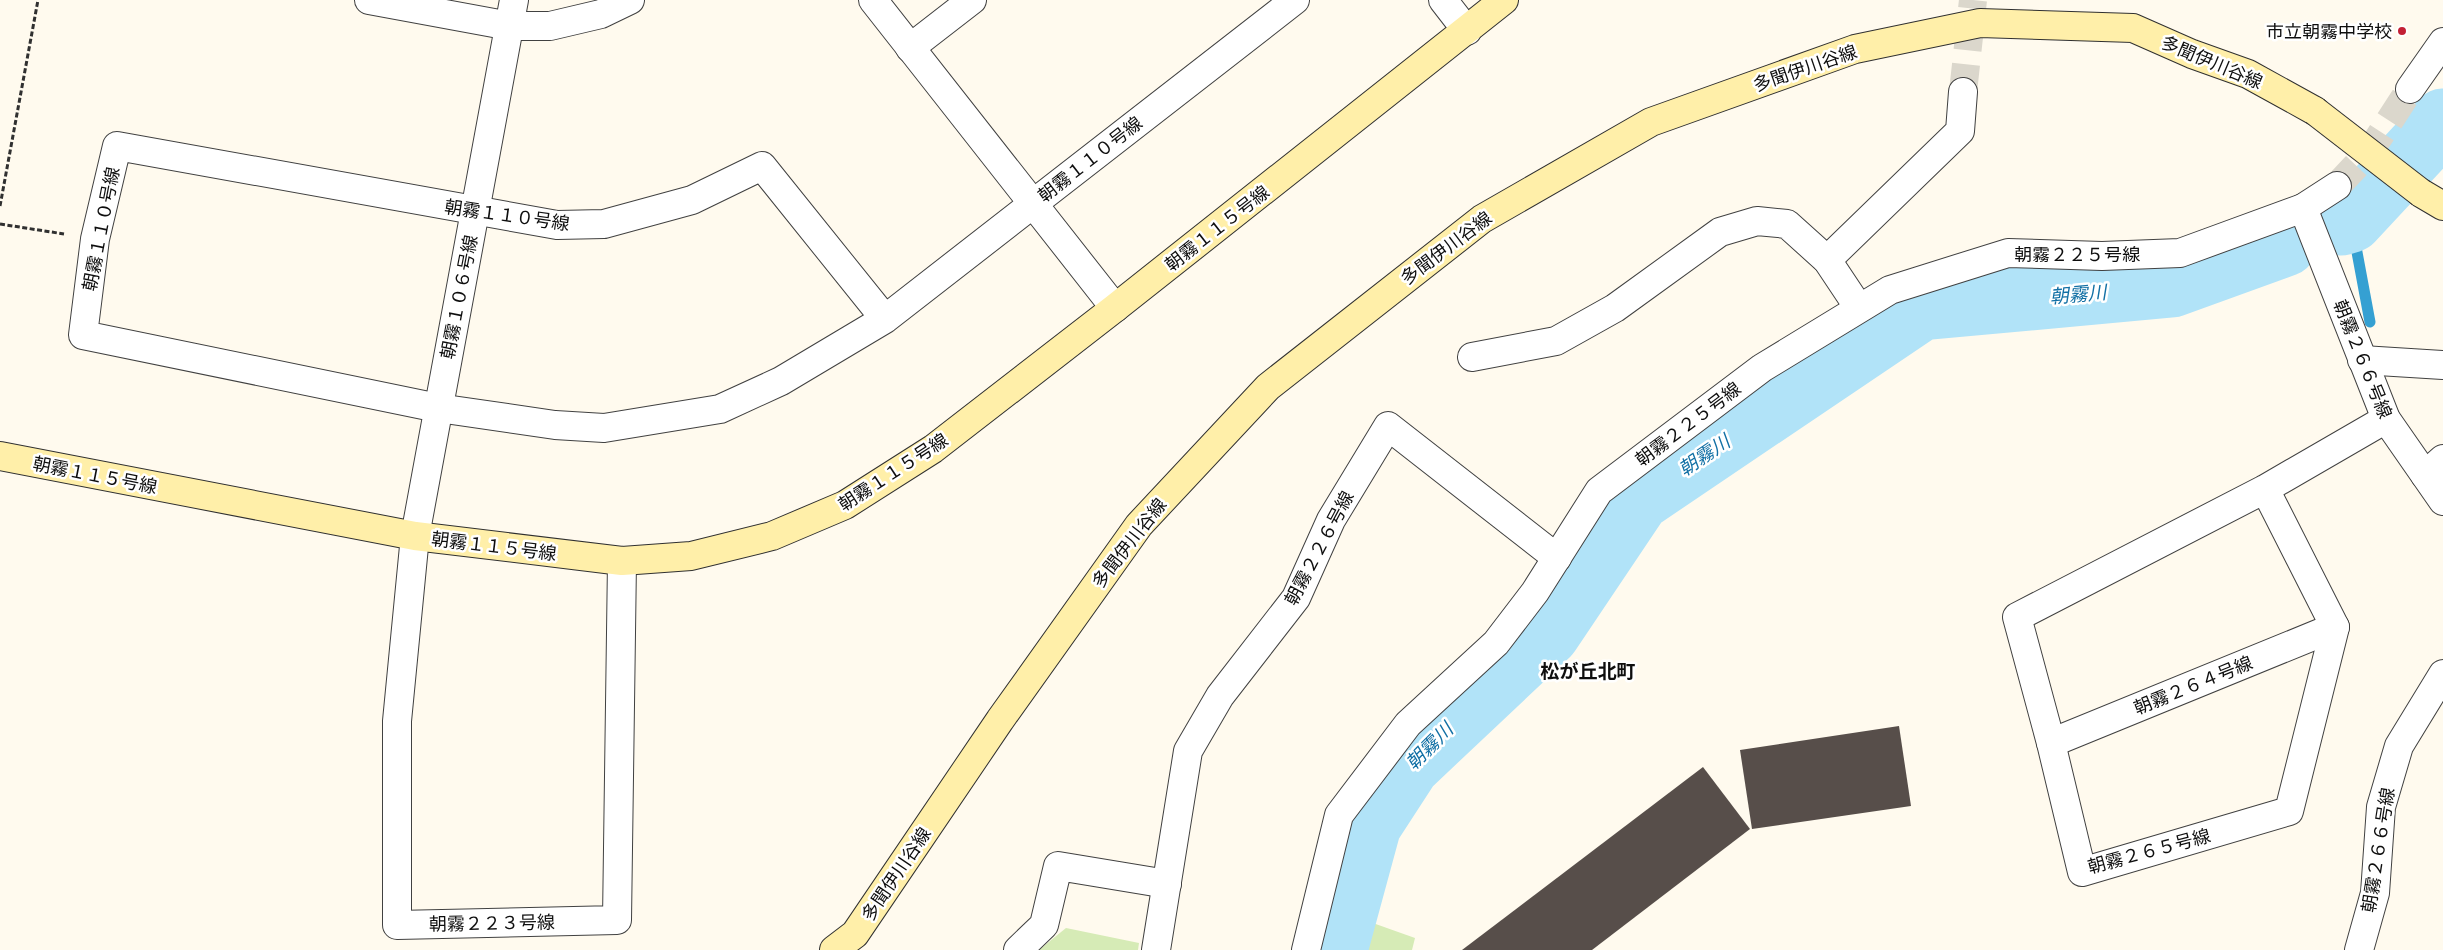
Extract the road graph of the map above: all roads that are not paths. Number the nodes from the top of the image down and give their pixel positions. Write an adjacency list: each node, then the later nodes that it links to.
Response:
1 (369, 0): 8 (street)
2 (630, 0): 8 (street)
3 (873, 0): 11 (street)
4 (972, 0): 11 (street)
5 (1295, 0): 16 (street, 朝霧１１０号線)
6 (1443, 0): 9 (street)
7 (1504, 0): 9 (street, 朝霧１１５号線)
8 (512, 13): 18 (street, 朝霧１０６号線)
9 (1467, 31): 20 (street, 朝霧１１５号線)
10 (2443, 42): 12 (street)
11 (910, 48): 16 (street)
12 (2410, 89)
13 (1963, 92): 19 (street)
14 (2337, 186): 17 (street, 朝霧２２５号線)
15 (2432, 199): 39 (street, 多聞伊川谷線, bridge)
16 (1032, 203): 20 (street); 22 (street, 朝霧１１０号線)
17 (2303, 208): 21 (street, 朝霧２２５号線); 24 (street, 朝霧２６６号線)
18 (475, 212): 22 (street, 朝霧１１０号線); 26 (street, 朝霧１０６号線); 26 (street, 朝霧１１０号線)
19 (1827, 260): 21 (street); 23 (street)
20 (1115, 308): 34 (street, 朝霧１１５号線)
21 (1859, 308): 33 (street, 朝霧２２５号線)
22 (885, 319): 26 (street, 朝霧１１０号線)
23 (1472, 357)
24 (2362, 360): 25 (street); 27 (street, 朝霧２６６号線)
25 (2443, 365)
26 (438, 408): 32 (street, 朝霧１０６号線)
27 (2386, 418): 29 (street, 朝霧２６６号線); 30 (street, 朝霧２６５号線)
28 (0, 456): 32 (street, 朝霧１１５号線)
29 (2434, 467): 31 (street, 朝霧２６６号線)
30 (2265, 489): 35 (street); 37 (street, 朝霧２６５号線)
31 (2443, 501)
32 (415, 536): 34 (street, 朝霧１１５号線); 34 (street, 朝霧２２３号線)
33 (1557, 558): 38 (street, 朝霧２２６号線); 42 (street, 朝霧２２５号線)
34 (622, 561)
35 (2335, 627): 37 (street, 朝霧２６４号線); 37 (street, 朝霧２６５号線)
36 (2443, 674): 43 (street, 朝霧２６６号線)
37 (2051, 743)
38 (1167, 884): 40 (street); 41 (street, 朝霧２２６号線)
39 (834, 950)
40 (1018, 950)
41 (1156, 950)
42 (1306, 950)
43 (2359, 950)

